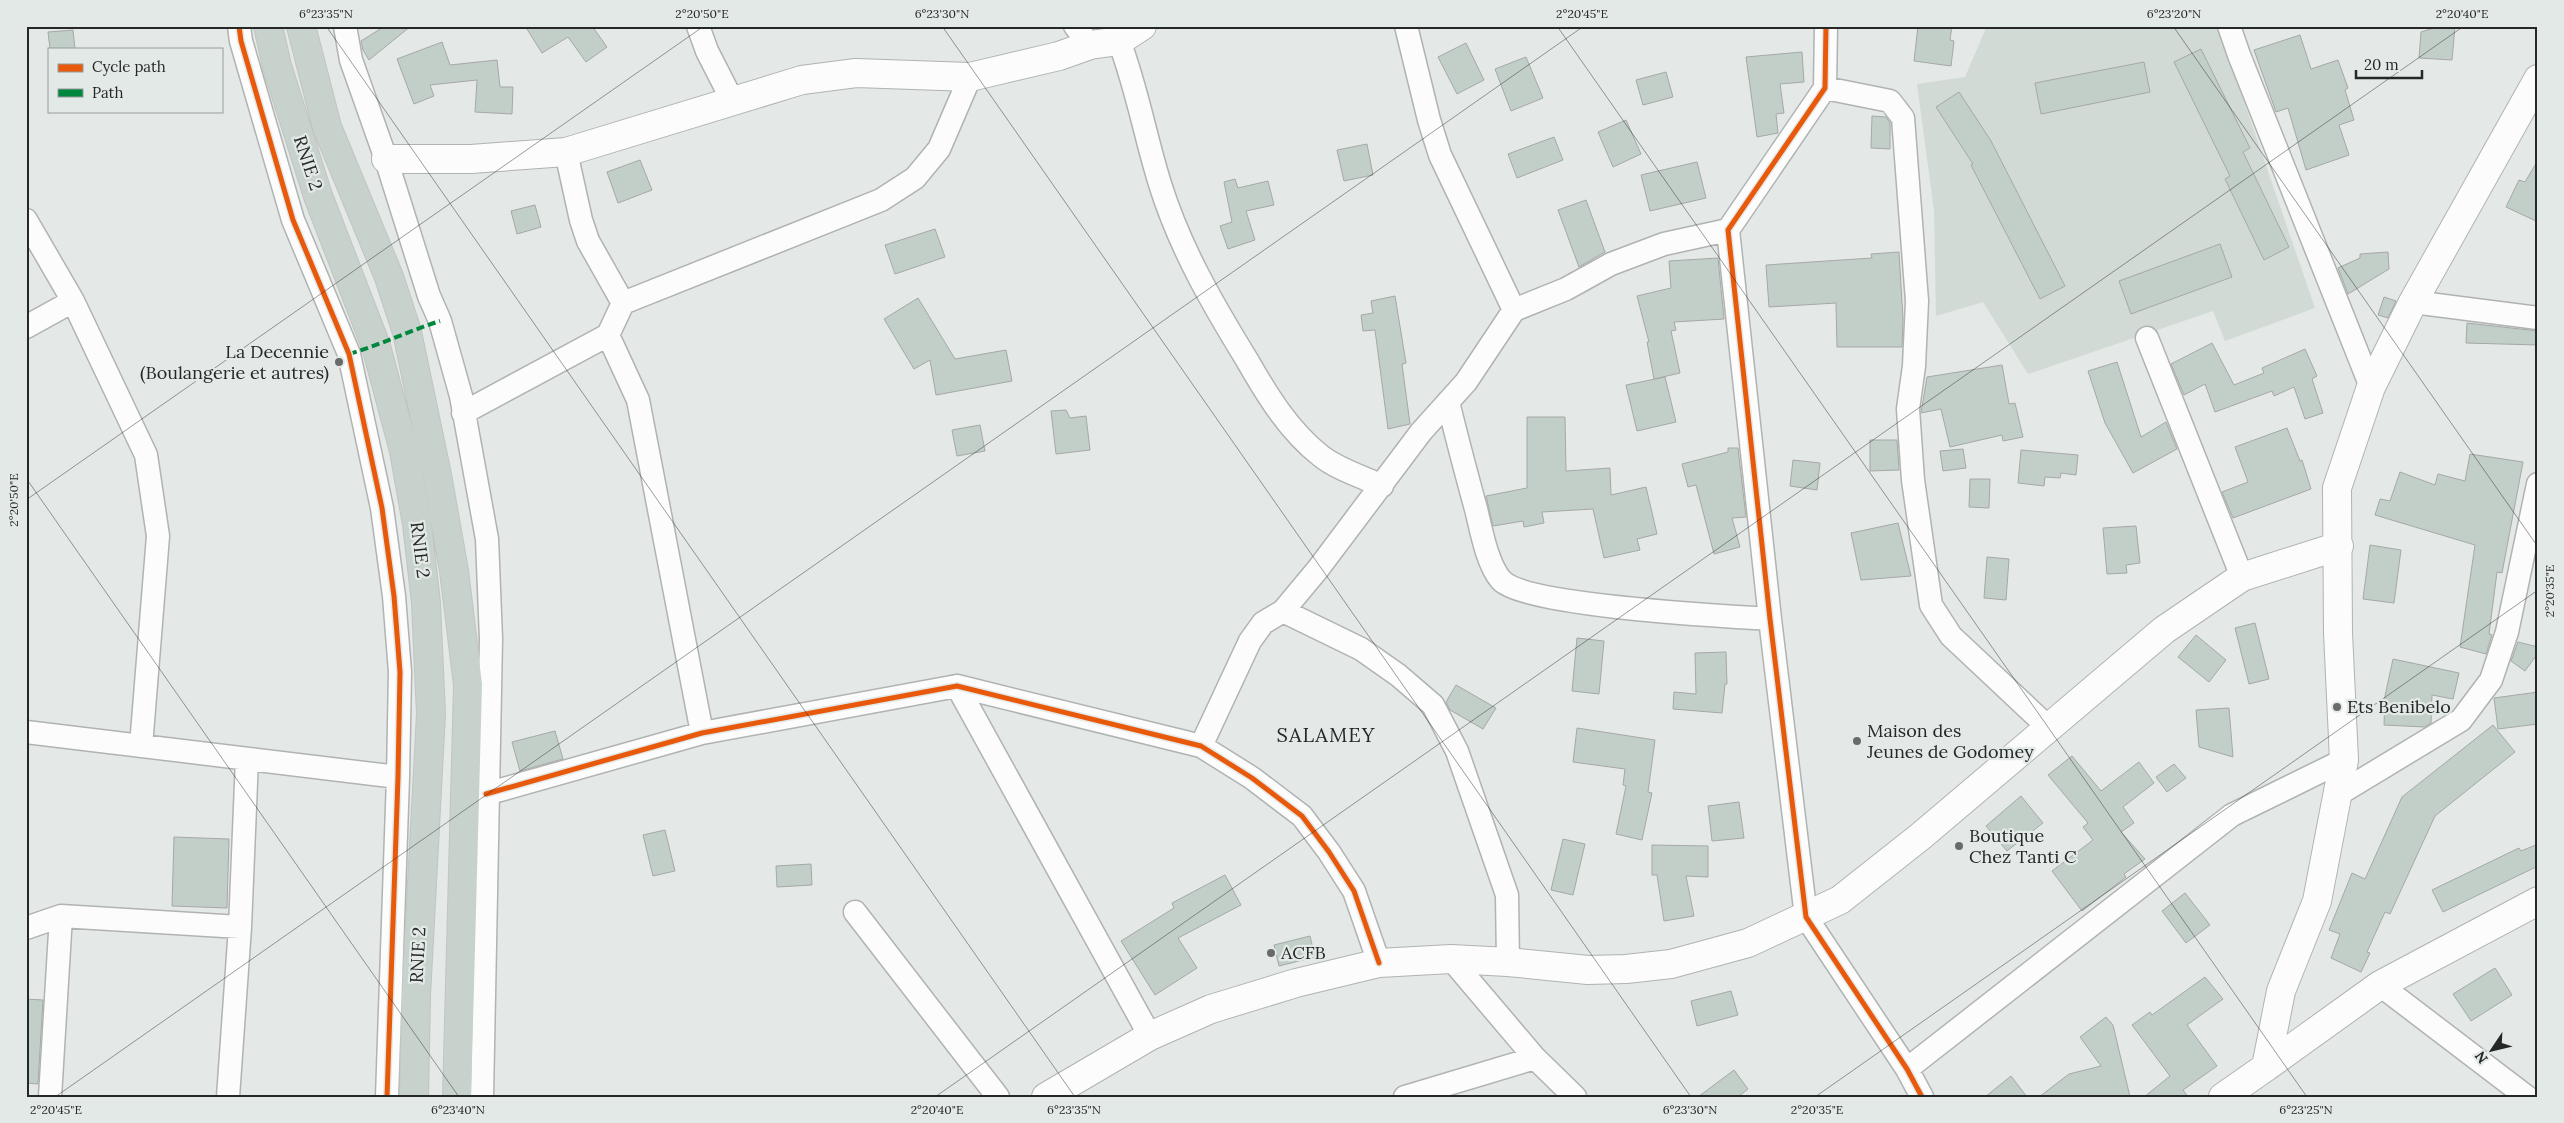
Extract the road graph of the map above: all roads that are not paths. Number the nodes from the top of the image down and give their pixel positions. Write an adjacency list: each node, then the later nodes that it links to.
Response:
1 (222, 26): 10 (street)
2 (268, 26): 66 (highway, RNIE 2 / RNIE 2)
3 (301, 26): 67 (highway, RNIE 2 / RNIE 2)
4 (345, 26): 18 (street)
5 (698, 26): 16 (street)
6 (1142, 26): 12 (main road)
7 (1406, 26): 24 (street)
8 (1826, 26): 15 (street)
9 (2230, 26): 29 (street)
10 (240, 34): 46 (street)
11 (1083, 36): 12 (main road); 13 (main road)
12 (1119, 41): 33 (street)
13 (970, 77): 16 (main road); 23 (street)
14 (2538, 79): 22 (main road)
15 (1825, 88): 20 (street); 39 (street)
16 (732, 100): 17 (main road)
17 (566, 152): 18 (main road); 23 (street)
18 (386, 159): 31 (street)
19 (26, 220): 21 (street)
20 (1728, 230): 24 (street); 37 (street)
21 (74, 301): 26 (street); 42 (street)
22 (2413, 302): 25 (street); 29 (main road)
23 (623, 303): 27 (street)
24 (1514, 310): 30 (street)
25 (2538, 318)
26 (26, 327)
27 (608, 335): 31 (street); 41 (street)
28 (2146, 338): 35 (street)
29 (2371, 387): 34 (main road)
30 (1448, 402): 33 (street); 37 (street)
31 (463, 413): 47 (street)
32 (2538, 484): 48 (street)
33 (1382, 486): 36 (street)
34 (2339, 546): 35 (main road); 45 (main road)
35 (2242, 577): 39 (main road)
36 (1283, 611): 43 (street); 56 (street)
37 (1770, 619): 52 (street)
38 (957, 686): 41 (street); 43 (street); 59 (street)
39 (2048, 728): 52 (main road)
40 (26, 732): 42 (street)
41 (702, 733): 47 (street)
42 (141, 746): 44 (street)
43 (1201, 746): 57 (street)
44 (247, 759): 46 (street); 53 (street)
45 (2344, 760): 48 (main road); 62 (street)
46 (398, 777): 65 (street)
47 (486, 794): 68 (street)
48 (2336, 795): 61 (main road)
49 (2538, 901): 58 (main road)
50 (855, 912): 69 (street)
51 (61, 916): 53 (street); 54 (street); 63 (street)
52 (1806, 917): 56 (main road); 62 (street)
53 (240, 927): 64 (street)
54 (26, 928)
55 (1451, 959): 56 (main road); 57 (main road); 60 (street)
56 (1508, 962)
57 (1379, 964): 59 (main road)
58 (2380, 985): 61 (main road); 75 (street)
59 (1150, 1036): 70 (main road)
60 (1535, 1058): 71 (street); 72 (street)
61 (2266, 1067): 74 (main road)
62 (1907, 1069): 73 (street)
63 (50, 1097)
64 (228, 1097)
65 (387, 1097)
66 (414, 1097)
67 (456, 1097)
68 (482, 1097)
69 (998, 1097)
70 (1046, 1097)
71 (1405, 1097)
72 (1575, 1097)
73 (1922, 1097)
74 (2222, 1097)
75 (2526, 1097)

